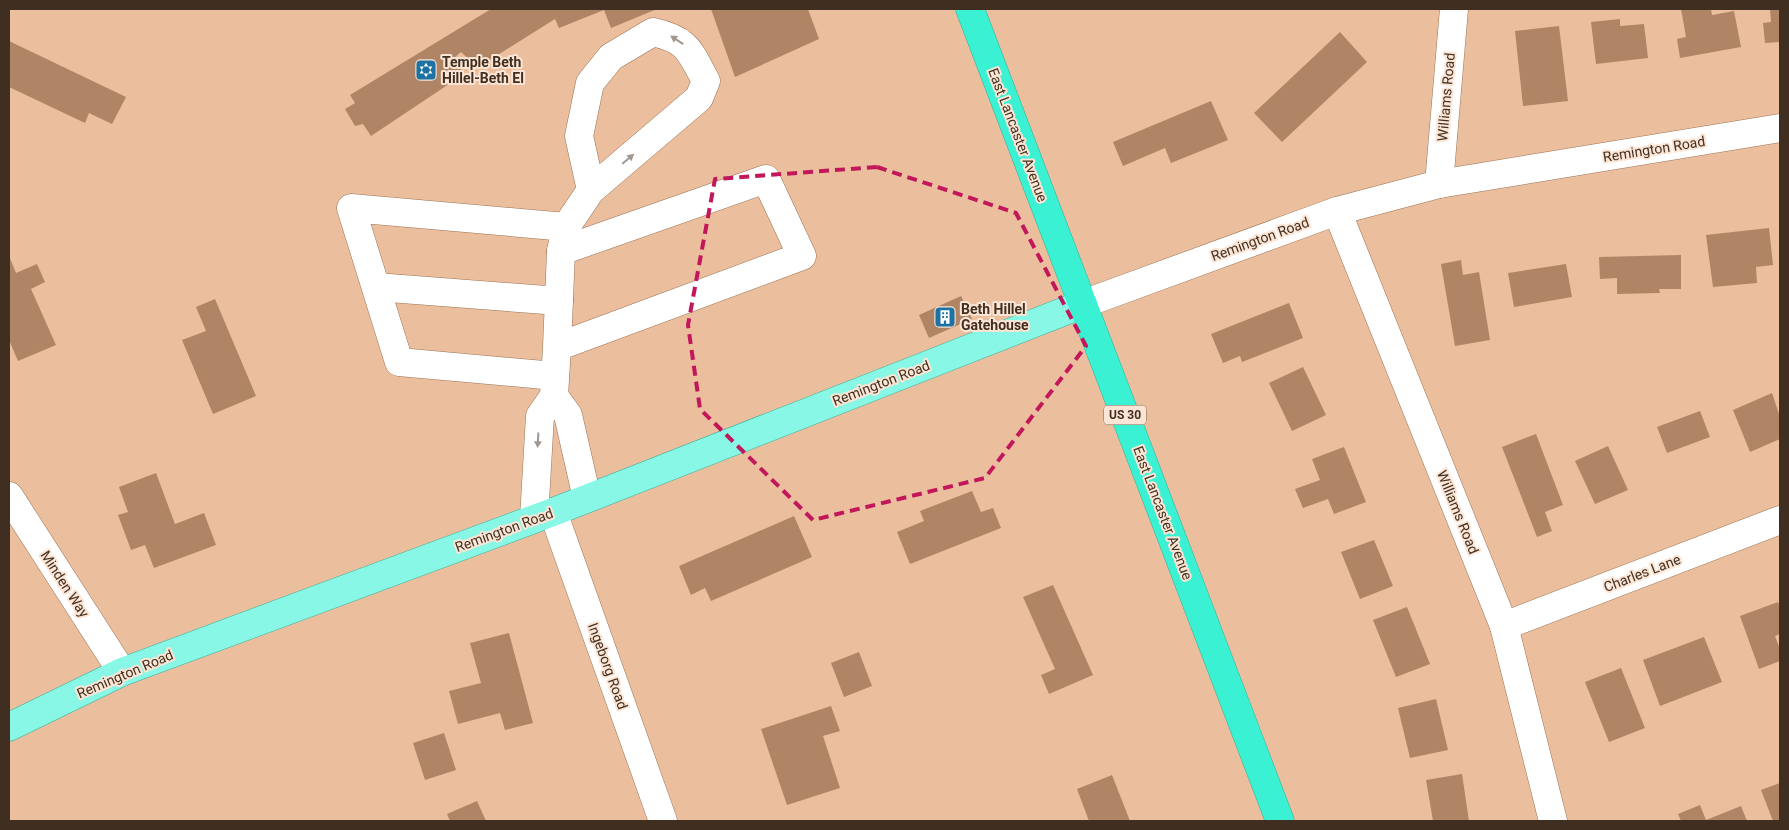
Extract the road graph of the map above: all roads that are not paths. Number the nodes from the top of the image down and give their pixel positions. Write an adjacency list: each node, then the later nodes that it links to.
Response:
1 (970, 9): 10 (highway, East Lancaster Avenue / US 30)
2 (1454, 9): 4 (street, Williams Road)
3 (1780, 128): 4 (street, Remington Road)
4 (1439, 184): 6 (street, Remington Road)
5 (591, 190): 5 (street, one-way to 5); 7 (street)
6 (1337, 211): 10 (street, Remington Road); 17 (street, Williams Road)
7 (564, 239): 8 (street); 9 (street); 11 (street)
8 (376, 287): 9 (street); 12 (street)
9 (559, 301): 11 (street)
10 (1083, 304): 14 (main road, Remington Road); 21 (highway, East Lancaster Avenue / US 30)
11 (557, 347): 12 (street)
12 (555, 386): 14 (street); 15 (street, one-way to 15)
13 (9, 496): 18 (street, Minden Way)
14 (587, 498): 15 (main road, Remington Road)
15 (544, 515): 18 (main road, Remington Road); 20 (street, Ingeborg Road)
16 (1780, 520): 17 (street, Charles Lane)
17 (1504, 626): 22 (street, Williams Road)
18 (122, 672): 19 (main road, Remington Road)
19 (9, 727)
20 (663, 821)
21 (1280, 821)
22 (1553, 821)

